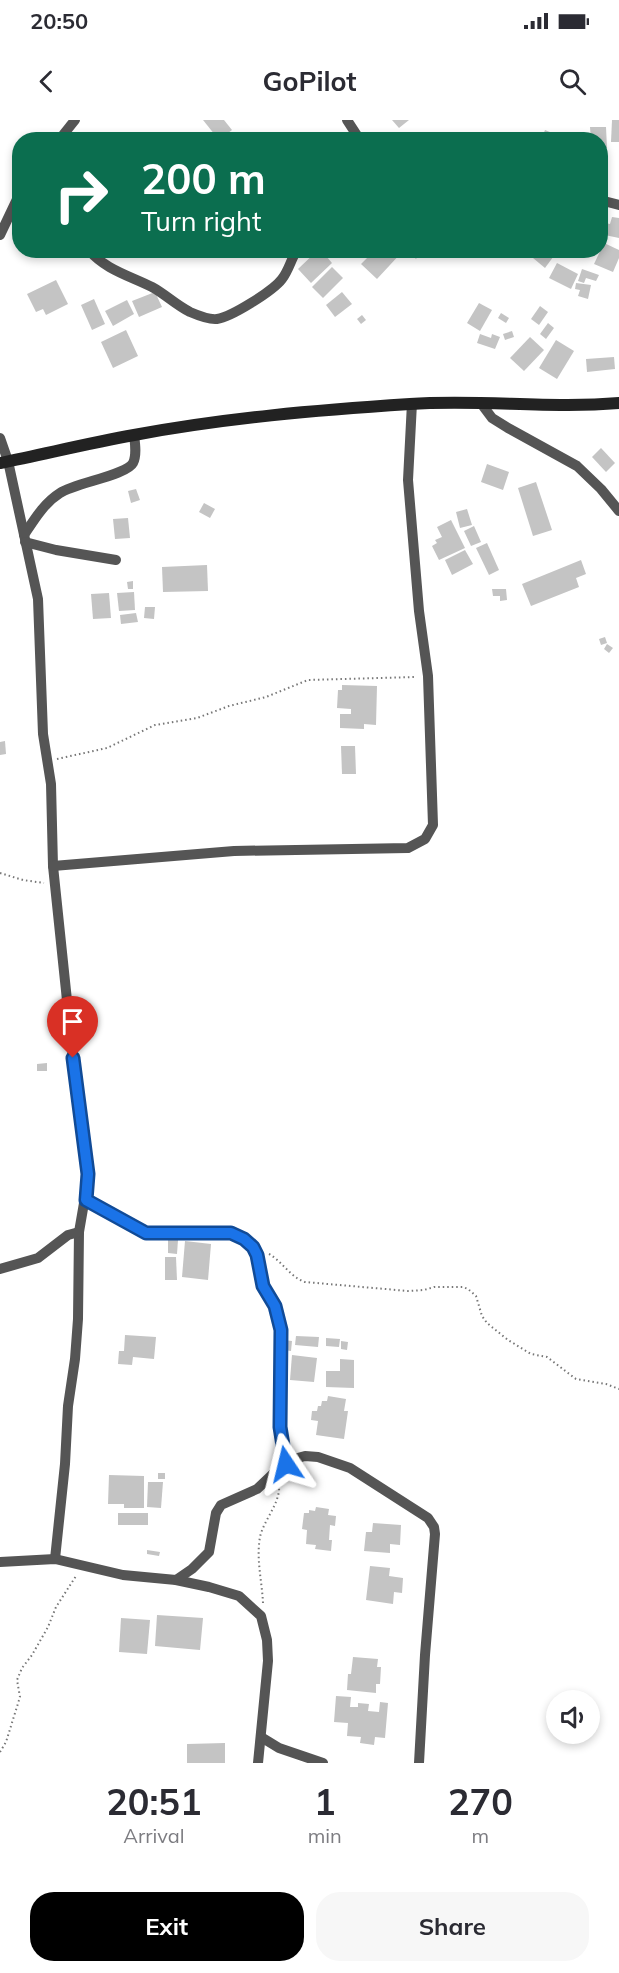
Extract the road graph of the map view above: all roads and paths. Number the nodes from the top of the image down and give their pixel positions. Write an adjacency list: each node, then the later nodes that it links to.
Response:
1 (75, 120): 2 (street)
2 (65, 132)
3 (12, 210): 4 (street)
4 (0, 235)
5 (96, 258): 6 (street)
6 (293, 258)
7 (480, 402): 8 (main road); 9 (main road); 13 (street)
8 (619, 402)
9 (412, 404): 10 (main road); 16 (street)
10 (134, 435): 12 (main road); 14 (street)
11 (0, 438): 12 (street)
12 (4, 462): 14 (street)
13 (619, 511)
14 (25, 539): 15 (street); 17 (street)
15 (116, 560)
16 (428, 676): 17 (path); 18 (street)
17 (46, 761): 18 (street)
18 (53, 866): 20 (street)
19 (0, 873): 20 (path)
20 (56, 885): 21 (street)
21 (86, 1200): 22 (street); 23 (street)
22 (79, 1232): 24 (street); 27 (street)
23 (253, 1247): 25 (path); 26 (street)
24 (0, 1269)
25 (619, 1389)
26 (282, 1467): 30 (street); 31 (path); 36 (street)
27 (55, 1559): 28 (street); 29 (street)
28 (0, 1562)
29 (83, 1566): 30 (street); 33 (path)
30 (176, 1580): 31 (street)
31 (261, 1616): 32 (street)
32 (261, 1737): 34 (street); 35 (street)
33 (0, 1752)
34 (258, 1763)
35 (323, 1763)
36 (419, 1763)

